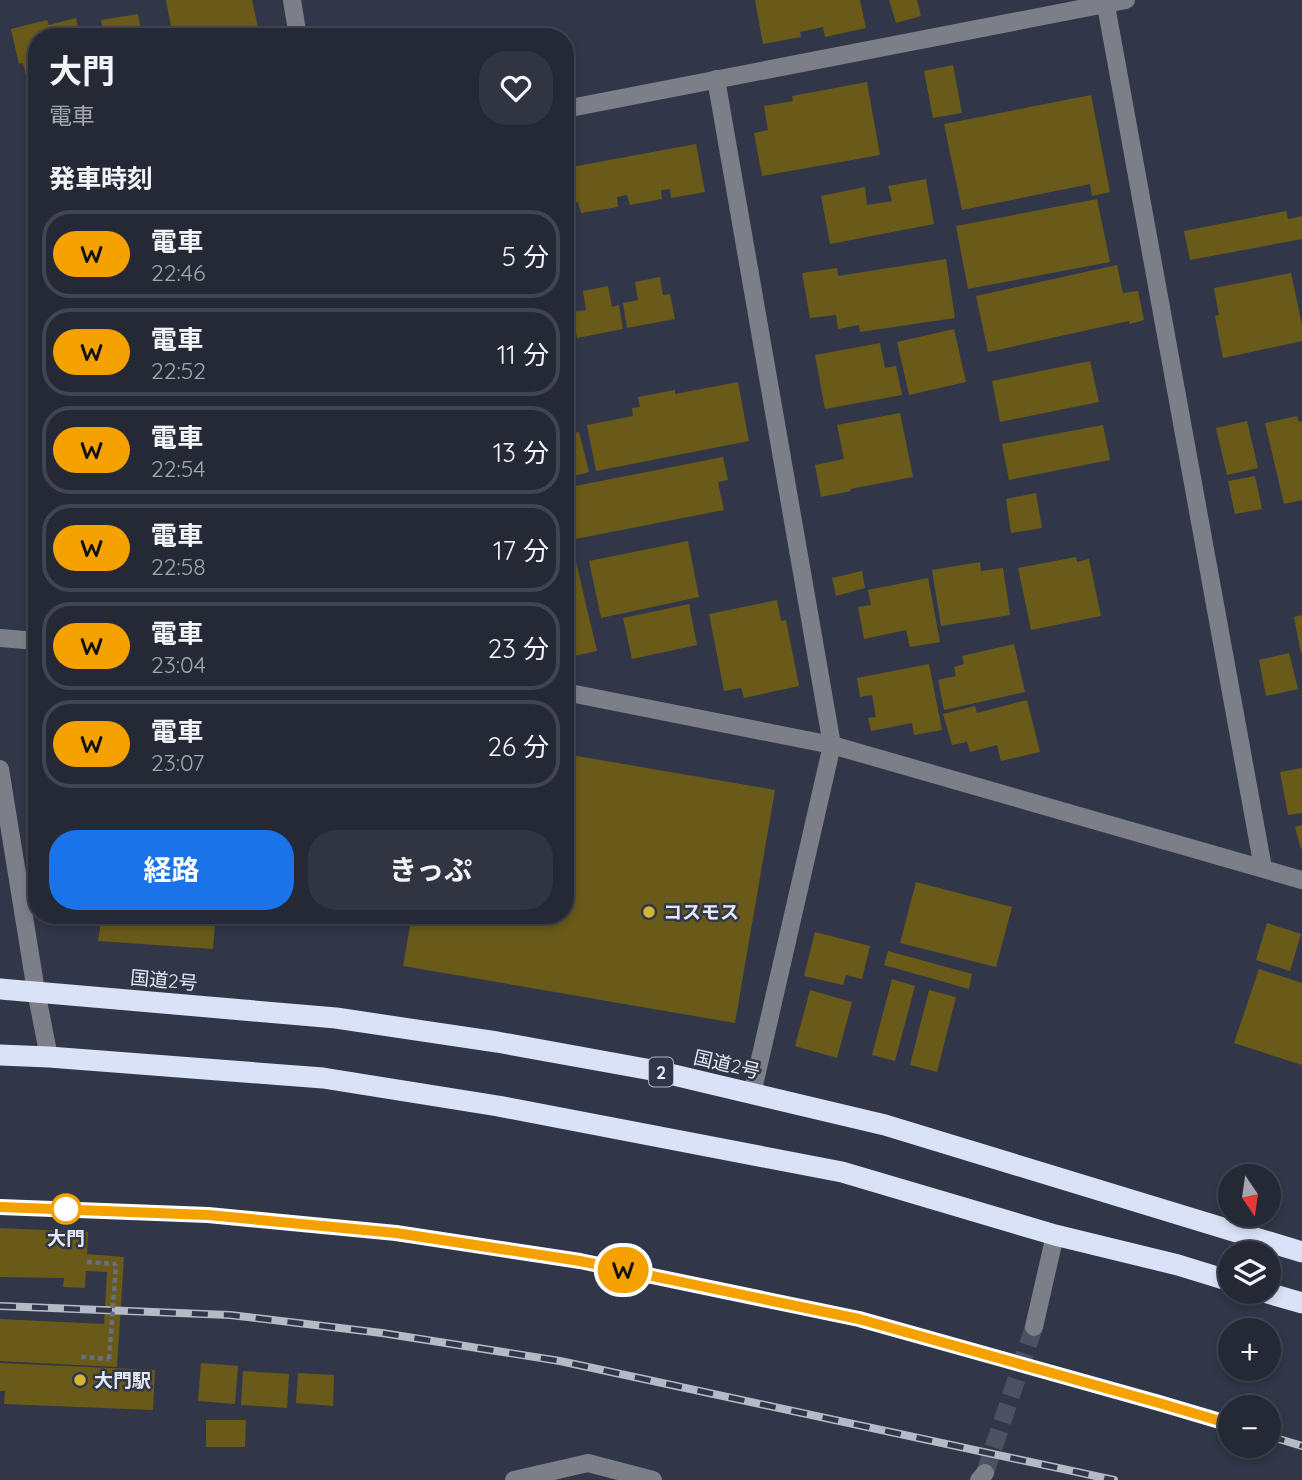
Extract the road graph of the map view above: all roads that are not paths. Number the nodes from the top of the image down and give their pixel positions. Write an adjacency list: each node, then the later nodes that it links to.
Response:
1 (292, 0): 4 (street)
2 (1126, 0): 3 (street)
3 (1105, 2): 5 (street); 12 (street)
4 (297, 28)
5 (716, 79): 6 (street); 10 (street)
6 (574, 106)
7 (0, 638): 8 (street)
8 (28, 640)
9 (574, 694): 10 (street)
10 (832, 745): 12 (street); 18 (street)
11 (0, 769): 15 (street)
12 (1263, 868): 13 (street)
13 (1302, 880)
14 (0, 989): 15 (highway, 国道2号 / 2)
15 (36, 991): 17 (street); 18 (highway, 国道2号 / 2)
16 (0, 1055): 17 (highway)
17 (49, 1056): 19 (highway)
18 (752, 1094): 20 (highway, 国道2号 / 2)
19 (1055, 1235): 21 (highway); 24 (street)
20 (1302, 1252)
21 (1218, 1277)
22 (1281, 1297): 23 (highway)
23 (1302, 1303)
24 (1034, 1327)
25 (514, 1480): 26 (street)
26 (653, 1480)

